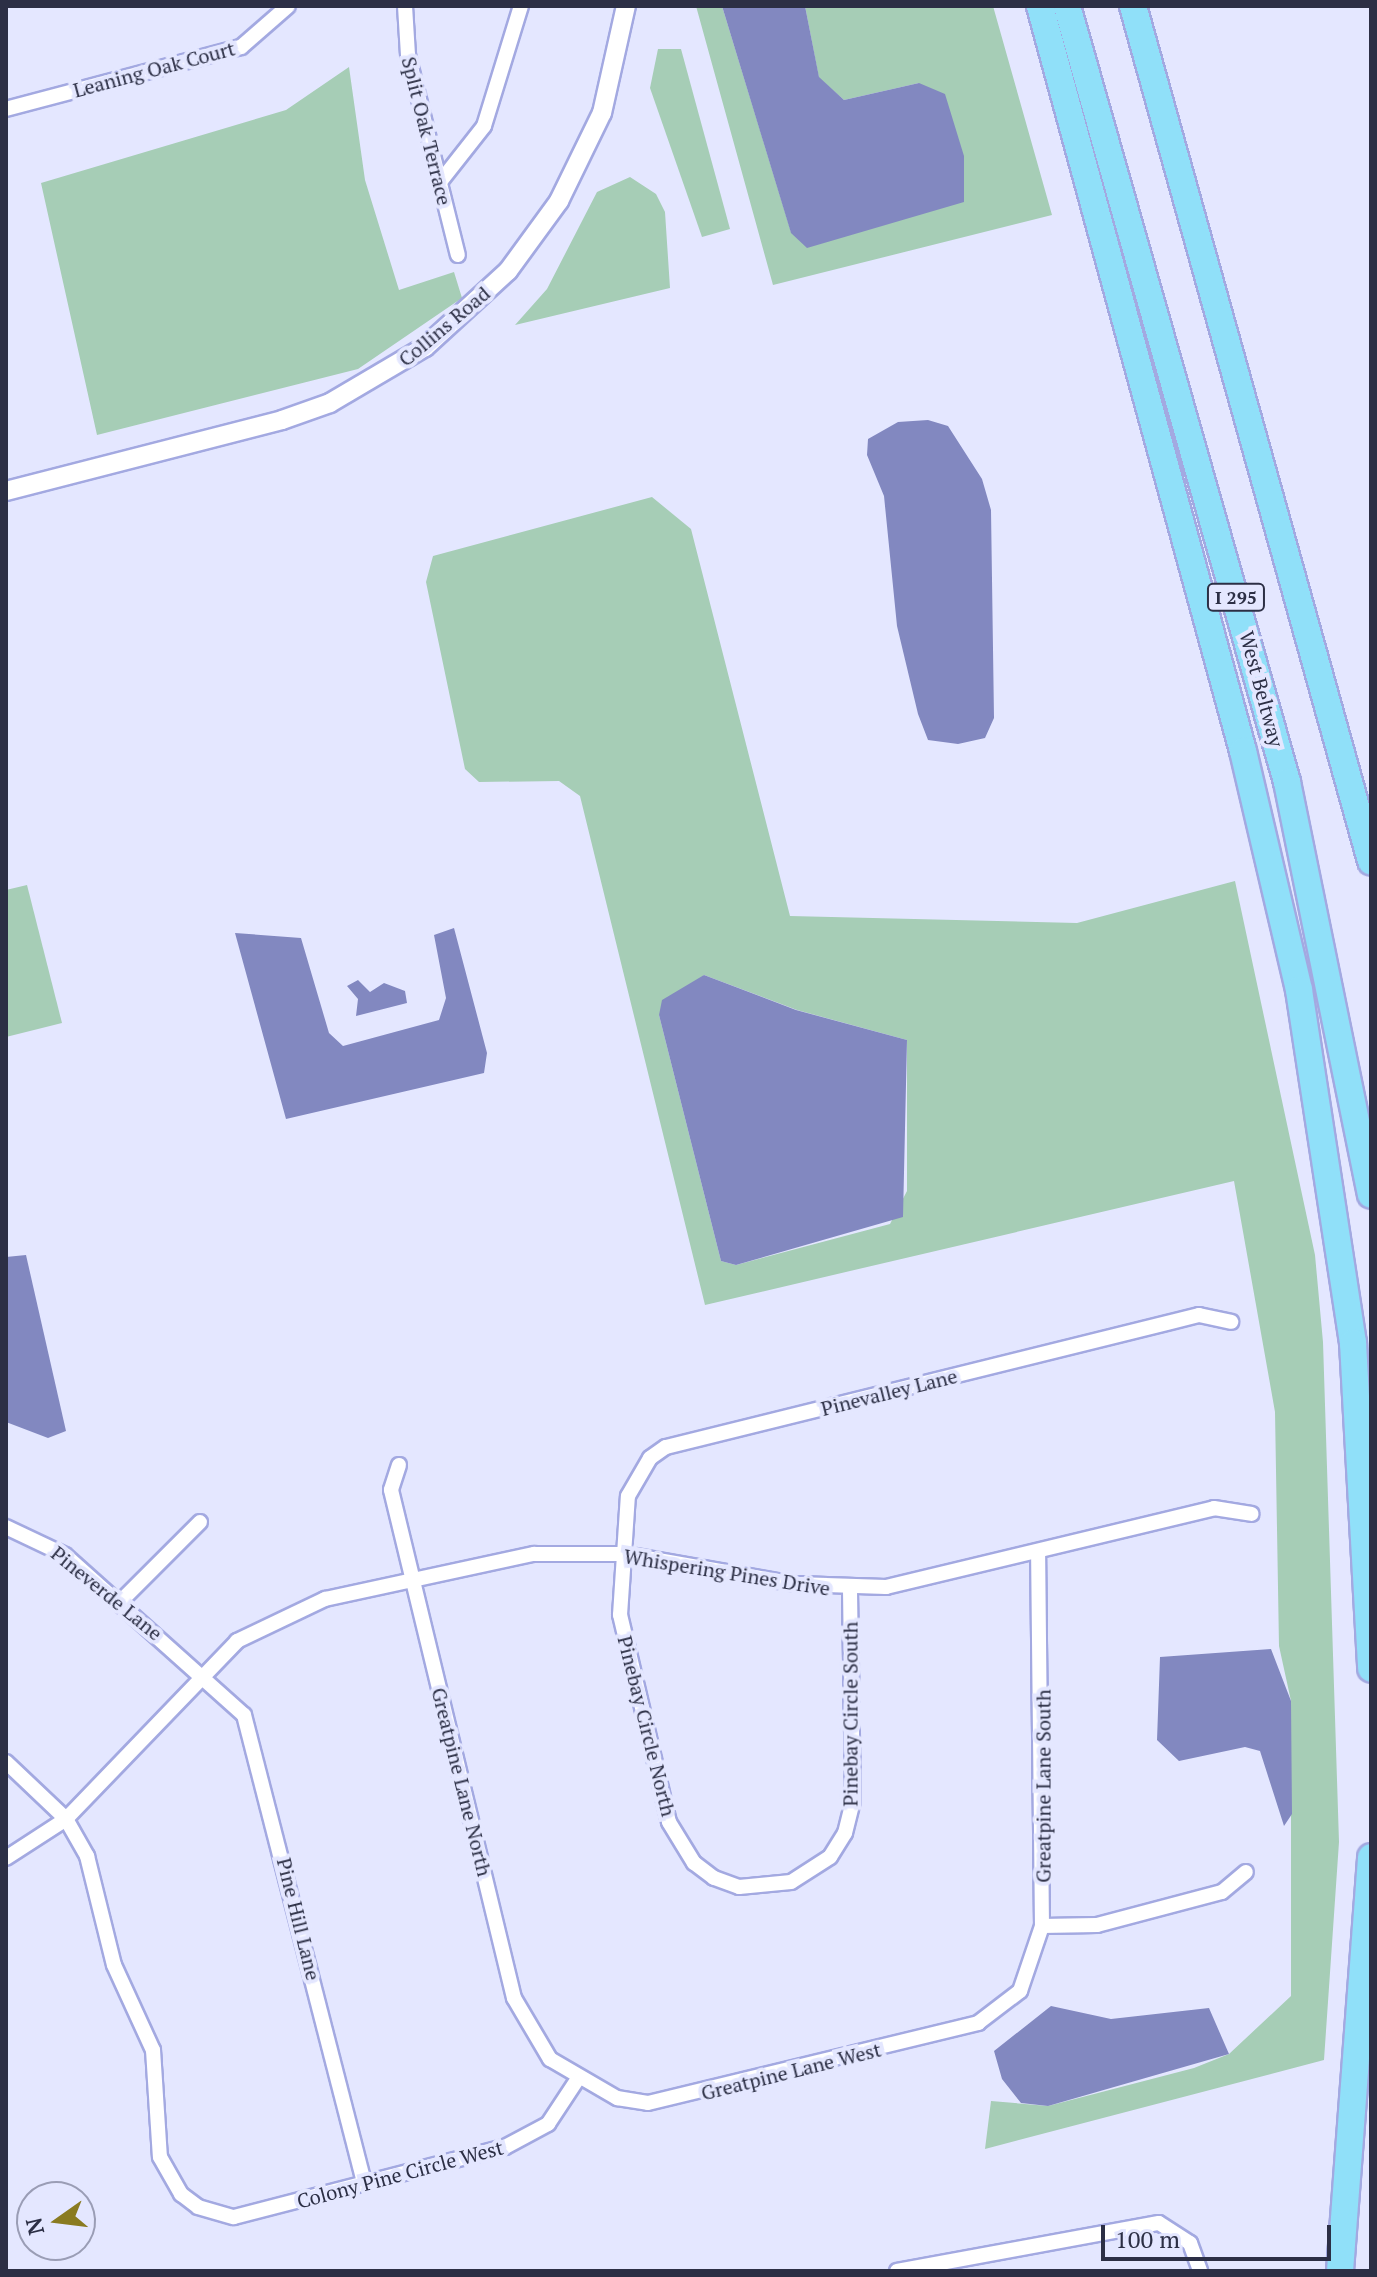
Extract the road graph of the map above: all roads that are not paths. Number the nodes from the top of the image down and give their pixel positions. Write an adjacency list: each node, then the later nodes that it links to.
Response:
1 (288, 6): 8 (street, Leaning Oak Court)
2 (405, 6): 9 (street, Split Oak Terrace)
3 (521, 6): 9 (street)
4 (626, 6): 11 (street, Collins Road)
5 (1040, 6): 24 (highway)
6 (1067, 6): 13 (highway, West Beltway / I 295)
7 (1133, 6): 12 (highway, I 295)
8 (6, 109)
9 (440, 182): 10 (street, Split Oak Terrace)
10 (458, 255)
11 (6, 491)
12 (1371, 861)
13 (1371, 1195)
14 (1231, 1322): 20 (street, Pinevalley Lane)
15 (399, 1465): 21 (street, Greatpine Lane North)
16 (1252, 1514): 19 (street, Whispering Pines Drive)
17 (200, 1522): 23 (street)
18 (6, 1527): 23 (street, Pineverde Lane)
19 (1038, 1552): 22 (street, Whispering Pines Drive); 32 (street, Greatpine Lane South)
20 (624, 1554): 21 (street, Whispering Pines Drive); 22 (street, Whispering Pines Drive); 31 (street, Pinebay Circle North)
21 (412, 1578): 25 (street, Whispering Pines Drive); 34 (street, Greatpine Lane North)
22 (850, 1590): 31 (street, Pinebay Circle South)
23 (120, 1602): 25 (street, Pineverde Lane)
24 (1371, 1669)
25 (201, 1672): 27 (street, Whispering Pines Drive); 35 (street, Pine Hill Lane)
26 (6, 1762): 27 (street)
27 (66, 1819): 29 (street, Whispering Pines Drive); 35 (street, Colony Pine Circle West)
28 (1371, 1857): 39 (highway)
29 (6, 1858)
30 (1246, 1872): 32 (street)
31 (765, 1887)
32 (1042, 1926): 33 (street, Greatpine Lane South)
33 (1003, 2009): 34 (street, Greatpine Lane West)
34 (577, 2080): 35 (street, Colony Pine Circle West)
35 (364, 2184)
36 (958, 2266): 37 (street); 38 (street)
37 (897, 2271)
38 (1200, 2271)
39 (1340, 2271)

